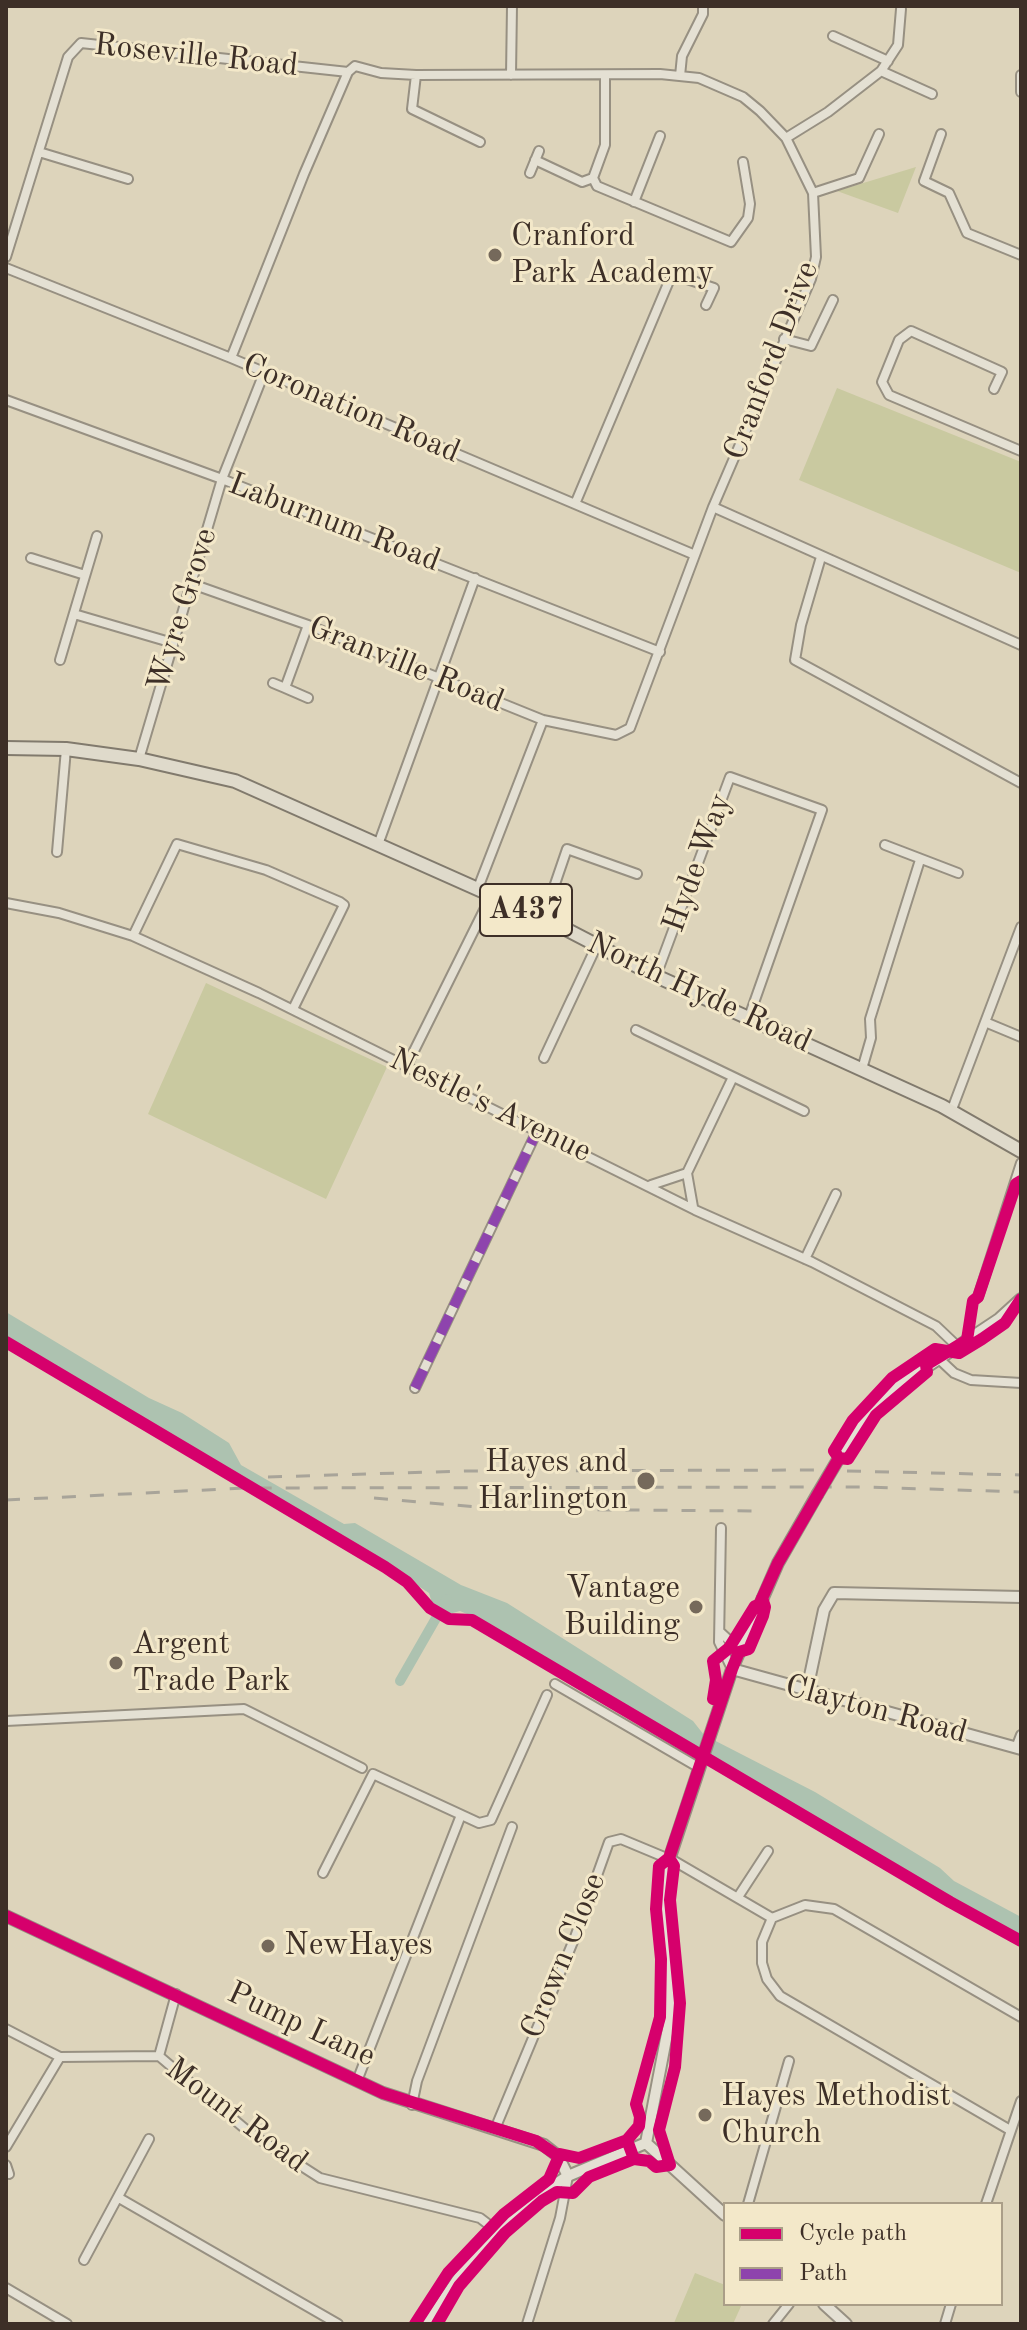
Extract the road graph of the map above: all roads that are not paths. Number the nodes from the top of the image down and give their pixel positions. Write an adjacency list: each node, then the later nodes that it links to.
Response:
1 (512, 6): 9 (street)
2 (703, 6): 12 (street)
3 (901, 9): 5 (street)
4 (833, 36): 5 (street)
5 (888, 61): 7 (street)
6 (352, 69): 8 (street, Cranford Drive); 20 (street, Roseville Road); 33 (street)
7 (881, 71): 14 (street); 18 (street)
8 (416, 75): 9 (street, Cranford Drive); 19 (street)
9 (511, 75): 10 (street, Cranford Drive)
10 (605, 75): 12 (street, Cranford Drive); 23 (street)
11 (1021, 75): 13 (street)
12 (680, 76): 18 (street, Cranford Drive)
13 (1021, 92)
14 (932, 94)
15 (879, 134): 25 (street)
16 (941, 134): 27 (street)
17 (660, 136): 26 (street)
18 (786, 138): 25 (street, Cranford Drive)
19 (480, 142)
20 (39, 152): 24 (street); 28 (street, Roseville Road)
21 (743, 162): 26 (street)
22 (530, 173): 23 (street)
23 (593, 178): 26 (street)
24 (128, 179)
25 (813, 193): 32 (street, Cranford Drive)
26 (634, 202)
27 (1021, 255)
28 (6, 257)
29 (6, 268): 33 (street, Coronation Road)
30 (833, 300): 32 (street)
31 (706, 305): 39 (street)
32 (784, 339): 40 (street, Cranford Drive)
33 (231, 358): 34 (street, Coronation Road)
34 (264, 373): 38 (street, Wyre Grove); 39 (street, Coronation Road)
35 (994, 389): 37 (street)
36 (6, 400): 38 (street, Laburnum Road)
37 (1021, 451)
38 (222, 479): 46 (street, Laburnum Road); 47 (street, Wyre Grove)
39 (575, 504): 42 (street, Coronation Road)
40 (713, 507): 42 (street, Cranford Drive); 43 (street)
41 (97, 536): 45 (street)
42 (695, 555): 52 (street, Cranford Drive)
43 (821, 557): 51 (street); 63 (street)
44 (31, 558): 45 (street)
45 (85, 575): 48 (street)
46 (475, 578): 52 (street, Laburnum Road); 54 (street)
47 (192, 584): 49 (street, Granville Road); 50 (street, Wyre Grove)
48 (74, 614): 50 (street); 53 (street)
49 (308, 625): 54 (street, Granville Road); 56 (street)
50 (173, 643): 62 (street, Wyre Grove)
51 (1021, 645)
52 (660, 652): 59 (street, Cranford Drive)
53 (60, 660)
54 (439, 679): 58 (street, Granville Road); 64 (street)
55 (273, 683): 56 (street)
56 (285, 688): 57 (street)
57 (308, 698)
58 (543, 720): 59 (street, Granville Road); 70 (street)
59 (623, 732)
60 (6, 748): 61 (main road, North Hyde Road / A437)
61 (66, 749): 62 (main road, North Hyde Road / A437); 66 (street)
62 (139, 759): 64 (main road, North Hyde Road / A437)
63 (1021, 783)
64 (379, 842): 70 (main road, North Hyde Road / A437)
65 (885, 845): 67 (street)
66 (57, 852)
67 (920, 860): 68 (street); 85 (street)
68 (958, 873)
69 (637, 874): 73 (street)
70 (478, 888): 71 (main road, North Hyde Road / A437)
71 (492, 894): 73 (main road, North Hyde Road / A437); 84 (street)
72 (6, 903): 75 (street, Nestle's Avenue)
73 (554, 923): 76 (main road, North Hyde Road / A437)
74 (1021, 927): 80 (street)
75 (133, 936): 78 (street, Nestle's Avenue); 78 (street)
76 (596, 947): 77 (main road, North Hyde Road / A437); 83 (street)
77 (656, 976): 79 (main road, North Hyde Road / A437); 79 (street, Hyde Way)
78 (293, 1009): 84 (street, Nestle's Avenue)
79 (749, 1017): 85 (main road, North Hyde Road / A437)
80 (985, 1022): 82 (street); 88 (street)
81 (636, 1030): 86 (street)
82 (1021, 1037)
83 (544, 1058)
84 (407, 1065): 89 (street, Nestle's Avenue)
85 (862, 1069): 88 (main road, North Hyde Road / A437)
86 (733, 1077): 87 (street); 92 (street)
87 (804, 1111)
88 (951, 1112): 90 (main road, North Hyde Road / A437)
89 (538, 1129): 93 (street, Nestle's Avenue); 103 (street)
90 (1021, 1151)
91 (1021, 1163): 94 (street)
92 (687, 1173): 93 (street); 96 (street)
93 (651, 1185): 96 (street, Nestle's Avenue)
94 (1018, 1189): 98 (street)
95 (836, 1194): 97 (street)
96 (693, 1207): 97 (street, Nestle's Avenue)
97 (805, 1259): 100 (street, Nestle's Avenue)
98 (978, 1297)
99 (1021, 1299): 100 (street)
100 (957, 1346): 101 (street)
101 (938, 1358): 102 (street); 107 (street, bridge)
102 (1021, 1383)
103 (415, 1388)
104 (721, 1528): 106 (street)
105 (1021, 1597): 110 (street)
106 (719, 1632): 107 (street); 108 (street)
107 (745, 1637): 108 (street)
108 (732, 1669): 110 (street, Clayton Road); 115 (street)
109 (555, 1684): 115 (street)
110 (807, 1690): 114 (street, Clayton Road)
111 (547, 1695): 117 (street)
112 (6, 1721): 116 (street)
113 (1021, 1735): 114 (street)
114 (1018, 1749)
115 (700, 1762): 120 (street)
116 (362, 1768)
117 (461, 1815): 121 (street); 131 (street)
118 (512, 1827): 133 (street)
119 (768, 1851): 122 (street)
120 (669, 1858): 122 (street); 134 (street, Crown Close); 137 (street)
121 (323, 1873)
122 (738, 1897): 124 (street)
123 (6, 1916): 125 (street, Pump Lane)
124 (772, 1918): 126 (street); 135 (street)
125 (176, 1994): 128 (street); 131 (street, Pump Lane)
126 (1021, 2017)
127 (6, 2029): 129 (street)
128 (159, 2056): 129 (street, Mount Road); 144 (street, Mount Road)
129 (60, 2057): 138 (street)
130 (789, 2061): 141 (street)
131 (357, 2081): 133 (street, Pump Lane)
132 (1021, 2101): 135 (street)
133 (412, 2105): 134 (street, Pump Lane)
134 (495, 2129): 139 (street, Pump Lane)
135 (1010, 2130): 142 (street)
136 (149, 2139): 140 (street)
137 (646, 2143): 139 (street); 143 (street)
138 (6, 2147)
139 (568, 2176): 144 (street); 152 (street)
140 (119, 2198): 145 (street); 150 (street)
141 (749, 2202)
142 (987, 2202)
143 (723, 2213)
144 (497, 2231): 151 (street)
145 (84, 2260)
146 (6, 2288): 149 (street)
147 (787, 2306): 153 (street)
148 (826, 2306): 154 (street)
149 (67, 2324)
150 (338, 2324)
151 (427, 2324)
152 (527, 2324)
153 (773, 2324)
154 (846, 2324)

